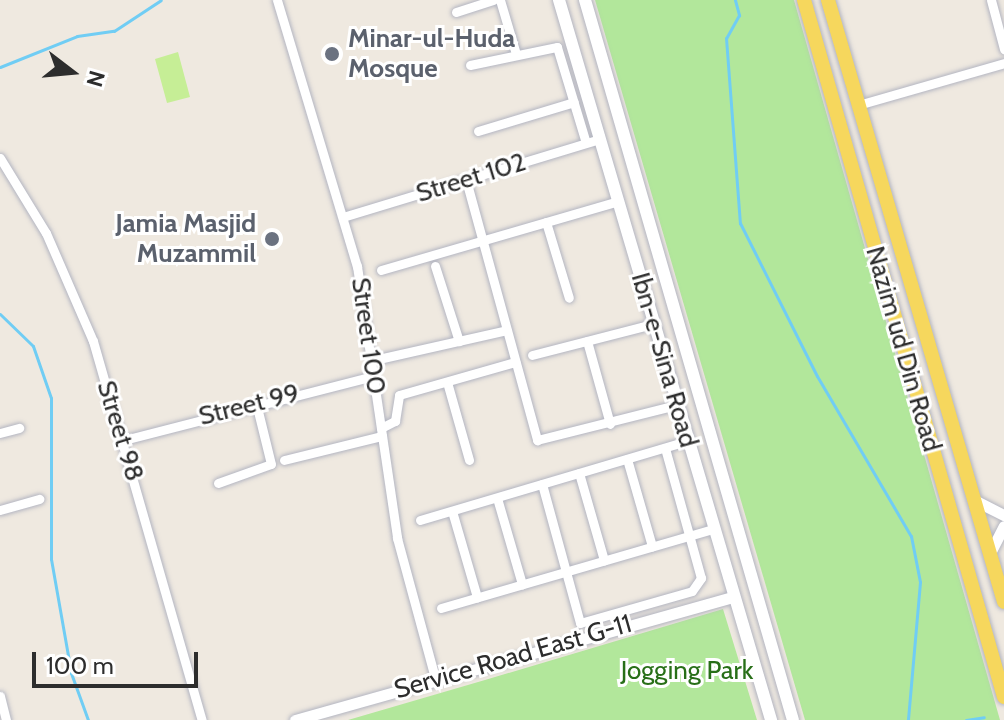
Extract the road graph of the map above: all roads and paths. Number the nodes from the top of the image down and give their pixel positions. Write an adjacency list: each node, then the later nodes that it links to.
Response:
1 (277, 0): 22 (street, Street 100)
2 (493, 0): 9 (street)
3 (500, 0): 11 (street)
4 (559, 0): 17 (main road, Ibn-e-Sina Road)
5 (585, 0): 67 (main road, Ibn-e-Sina Road)
6 (804, 0): 40 (main road, Nazim ud Din Road)
7 (828, 0): 15 (main road, Nazim ud Din Road)
8 (991, 0): 10 (street)
9 (456, 12)
10 (1004, 49)
11 (516, 54): 13 (street); 14 (street)
12 (1004, 63): 15 (street)
13 (470, 65)
14 (574, 102): 16 (street); 18 (street)
15 (858, 105): 39 (main road, Nazim ud Din Road)
16 (478, 131)
17 (600, 139): 18 (street, Street 102); 21 (main road, Ibn-e-Sina Road)
18 (586, 143): 20 (street, Street 102)
19 (0, 158): 45 (street, Street 98)
20 (466, 180): 22 (street, Street 102); 24 (street)
21 (618, 201): 23 (street); 28 (main road, Ibn-e-Sina Road)
22 (343, 217): 33 (street, Street 100)
23 (546, 222): 24 (street); 27 (street)
24 (482, 241): 26 (street); 29 (street)
25 (435, 266): 30 (street)
26 (381, 270)
27 (569, 298)
28 (653, 324): 31 (street); 38 (main road, Ibn-e-Sina Road)
29 (507, 330): 30 (street); 34 (street)
30 (459, 341): 33 (street)
31 (587, 341): 32 (street); 41 (street)
32 (532, 355)
33 (374, 360): 35 (street, Street 100)
34 (515, 362): 36 (street); 41 (street)
35 (374, 376): 37 (street, Street 99); 43 (street, Street 100)
36 (447, 382): 43 (street); 50 (street)
37 (256, 403): 45 (street, Street 99); 52 (street)
38 (676, 405): 41 (street); 46 (main road, Ibn-e-Sina Road)
39 (946, 405): 40 (main road); 56 (main road, Nazim ud Din Road)
40 (922, 413): 79 (main road, Nazim ud Din Road)
41 (610, 424)
42 (19, 428): 44 (street)
43 (381, 432): 49 (street); 75 (street, Street 100)
44 (0, 433)
45 (124, 440): 81 (street, Street 98)
46 (687, 441): 47 (street); 62 (main road, Ibn-e-Sina Road)
47 (665, 448): 48 (street); 63 (street)
48 (627, 459): 51 (street); 64 (street)
49 (284, 460)
50 (469, 460)
51 (579, 473): 53 (street); 66 (street)
52 (218, 483)
53 (542, 484): 54 (street); 68 (street)
54 (497, 498): 58 (street); 70 (street)
55 (39, 499): 57 (street)
56 (974, 500): 59 (street); 65 (main road, Nazim ud Din Road)
57 (0, 510)
58 (452, 511): 60 (street); 71 (street)
59 (1004, 515)
60 (420, 520)
61 (1004, 526): 65 (street)
62 (713, 529): 63 (street); 69 (main road, Ibn-e-Sina Road)
63 (689, 535): 64 (street); 68 (street)
64 (652, 546): 66 (street)
65 (990, 553): 73 (main road, Nazim ud Din Road)
66 (604, 560): 68 (street)
67 (750, 570): 69 (main road); 76 (main road, Ibn-e-Sina Road)
68 (567, 571): 70 (street)
69 (727, 577): 72 (main road, Ibn-e-Sina Road)
70 (522, 584): 71 (street)
71 (477, 597): 74 (street)
72 (732, 597): 75 (street, Service Road East G-11); 78 (main road, Ibn-e-Sina Road)
73 (1004, 602)
74 (441, 608)
75 (435, 678): 82 (street, Service Road East G-11)
76 (785, 689): 78 (main road); 84 (main road, Ibn-e-Sina Road)
77 (0, 696): 80 (street)
78 (764, 697): 83 (main road, Ibn-e-Sina Road)
79 (1004, 697)
80 (6, 720)
81 (202, 720)
82 (295, 720)
83 (771, 720)
84 (793, 720)

